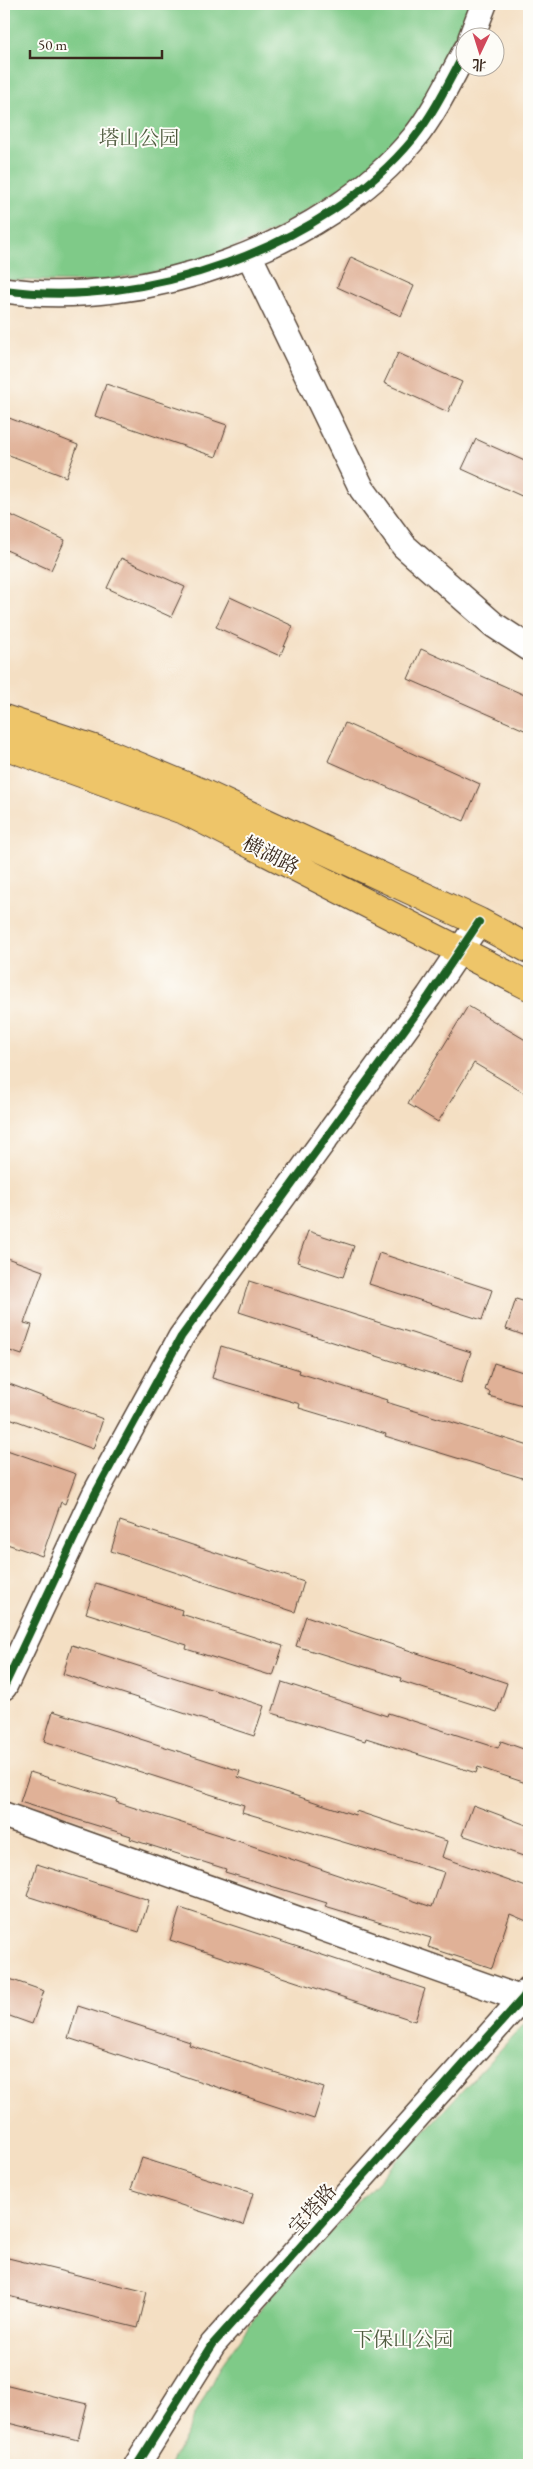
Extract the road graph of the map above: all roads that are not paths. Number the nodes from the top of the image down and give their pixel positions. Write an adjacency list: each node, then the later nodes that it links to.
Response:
1 (484, 4): 2 (street)
2 (475, 28)
3 (456, 69): 4 (street)
4 (250, 255): 5 (street); 6 (street)
5 (4, 290)
6 (529, 648)
7 (4, 719): 9 (highway, 横湖路)
8 (4, 745): 11 (highway, 横湖路)
9 (479, 922): 10 (highway, 横湖路); 11 (street)
10 (529, 949)
11 (460, 950): 12 (highway, 横湖路); 13 (street)
12 (529, 986)
13 (4, 1687)
14 (4, 1815): 15 (street)
15 (526, 1994): 16 (street, 宝塔路)
16 (137, 2465)

